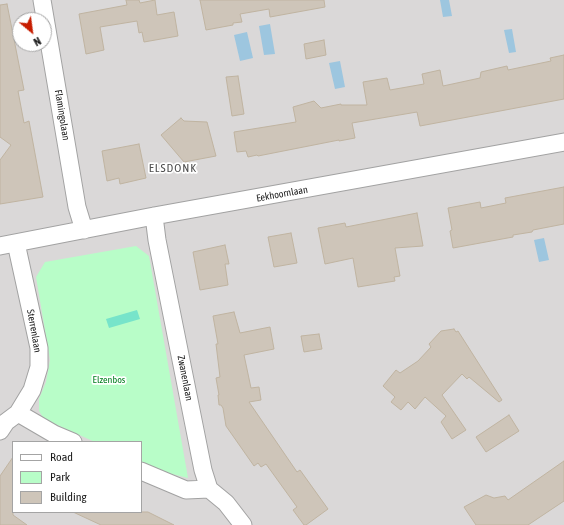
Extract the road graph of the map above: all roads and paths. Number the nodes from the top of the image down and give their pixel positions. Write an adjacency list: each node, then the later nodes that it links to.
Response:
1 (42, 0): 4 (street, Flamingolaan)
2 (564, 142): 3 (street, Eekhoornlaan)
3 (154, 216): 4 (street, Eekhoornlaan); 10 (street, Zwanenlaan)
4 (84, 230): 5 (street, Eekhoornlaan)
5 (8, 245): 6 (street, Sterrenlaan)
6 (18, 413): 7 (street, Sterrenlaan); 8 (street)
7 (0, 431)
8 (71, 441)
9 (142, 471): 10 (street)
10 (209, 489): 11 (street)
11 (243, 525)

